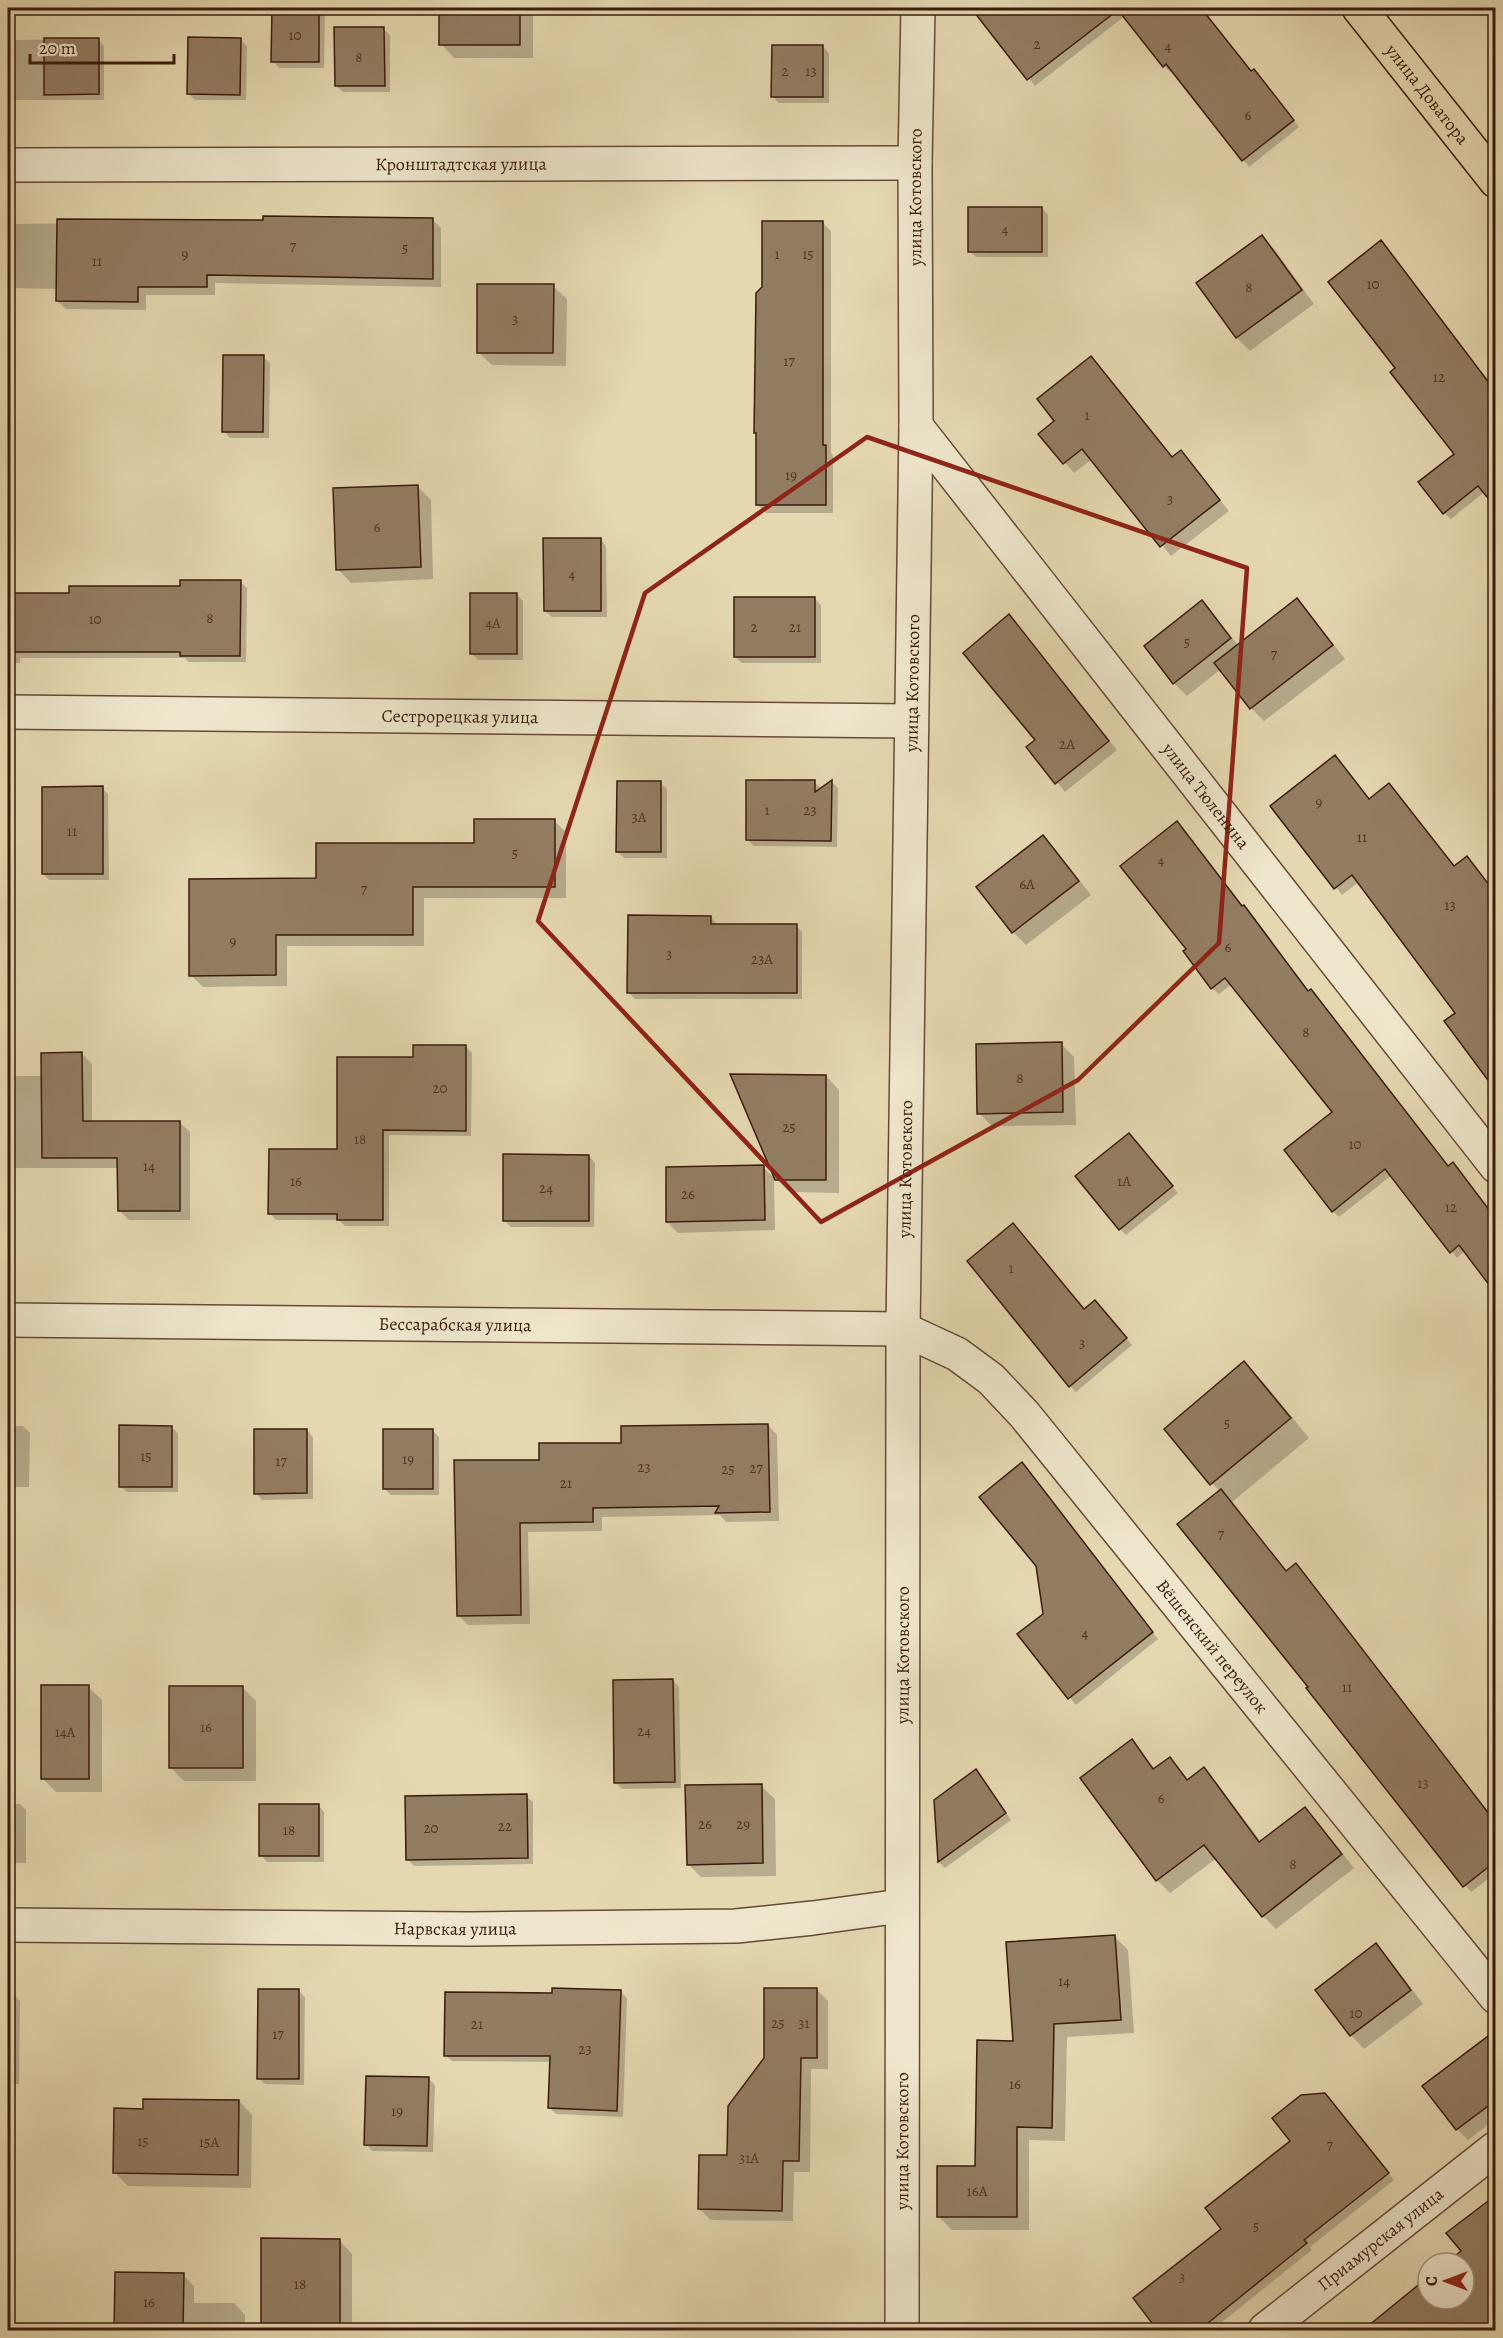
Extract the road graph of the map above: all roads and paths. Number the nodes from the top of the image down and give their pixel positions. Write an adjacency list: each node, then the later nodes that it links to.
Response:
1 (918, 8): 3 (street, улица Котовского)
2 (1359, 8): 5 (main road, улица Доватора)
3 (915, 164): 4 (street, Кронштадтская улица); 6 (street, улица Котовского)
4 (8, 165)
5 (1496, 181)
6 (916, 426): 8 (street, улица Котовского); 9 (street, улица Тюленина)
7 (8, 712): 8 (street, Сестрорецкая улица)
8 (911, 721): 11 (street, улица Котовского)
9 (1496, 1166)
10 (8, 1320): 11 (street, Бессарабская улица)
11 (903, 1329): 12 (street, улица Котовского); 14 (street, Вёшенский переулок)
12 (901, 1906): 13 (street, Нарвская улица); 16 (street, улица Котовского)
13 (8, 1925)
14 (1496, 1997)
15 (1496, 2148): 17 (street, Приамурская улица)
16 (902, 2331)
17 (1265, 2331)

